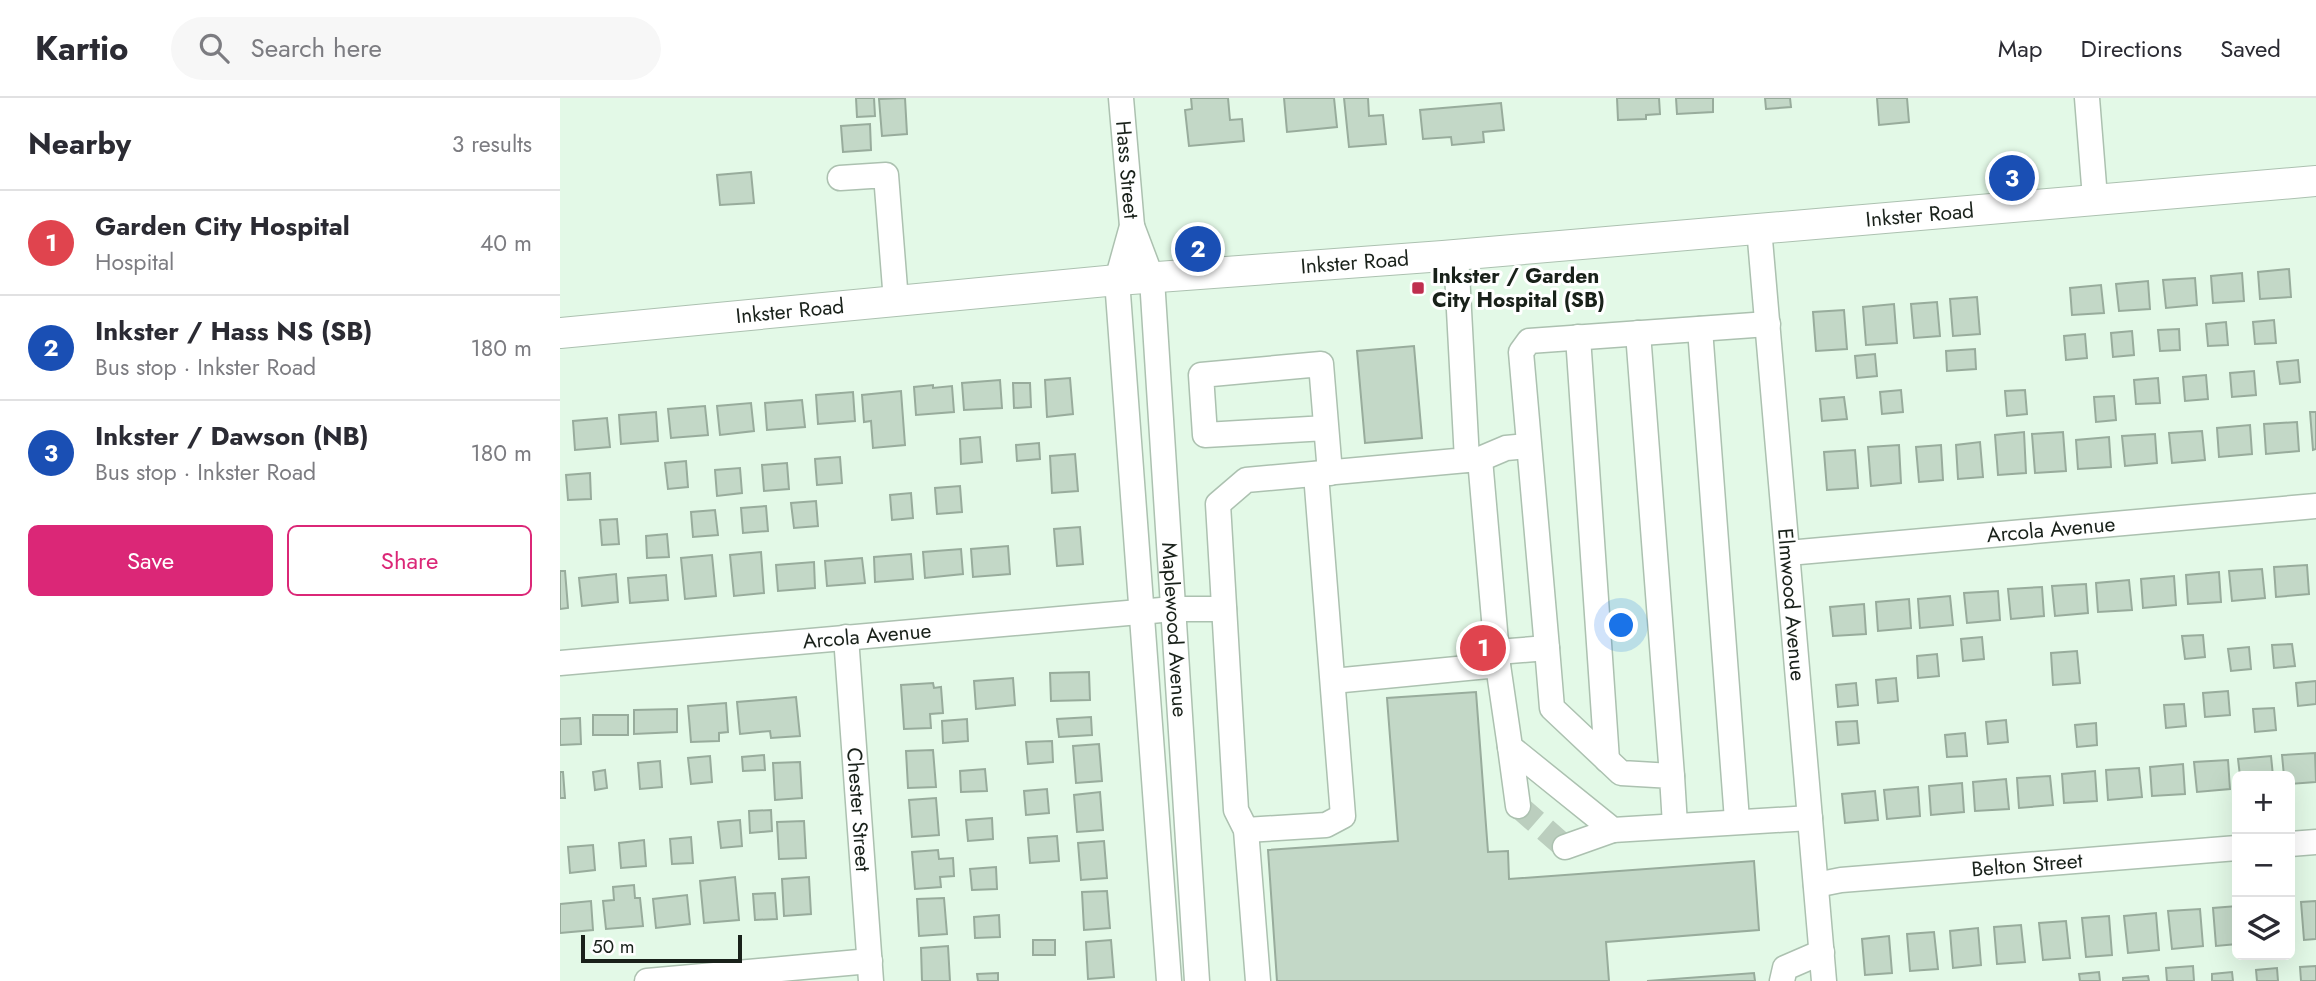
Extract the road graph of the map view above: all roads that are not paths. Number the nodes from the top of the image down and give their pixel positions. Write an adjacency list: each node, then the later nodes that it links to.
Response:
1 (1121, 98): 6 (street, Hass Street)
2 (2087, 98): 5 (street)
3 (840, 178): 11 (street)
4 (2316, 181): 5 (main road, Inkster Road)
5 (2095, 198): 7 (main road, Inkster Road)
6 (1132, 226): 9 (street, Maplewood Avenue); 10 (street, Hass Street)
7 (1759, 228): 8 (main road, Inkster Road); 12 (street, Elmwood Avenue)
8 (1457, 254): 9 (main road, Inkster Road); 19 (street)
9 (1152, 279): 10 (main road, Inkster Road); 24 (street, Maplewood Avenue)
10 (1117, 280): 11 (main road, Inkster Road); 25 (street, Maplewood Avenue)
11 (897, 301): 14 (main road, Inkster Road)
12 (1768, 324): 13 (street); 22 (street, Elmwood Avenue)
13 (1700, 329): 15 (street); 36 (street)
14 (560, 333)
15 (1637, 333): 16 (street); 33 (street)
16 (1578, 337): 18 (street); 32 (street)
17 (1326, 428): 17 (street); 20 (street)
18 (1527, 446): 19 (street); 27 (street)
19 (1473, 460): 20 (street); 28 (street)
20 (1323, 473): 23 (street); 30 (street)
21 (2316, 506): 22 (street, Arcola Avenue)
22 (1788, 553): 35 (street, Elmwood Avenue)
23 (1224, 608): 24 (street, Arcola Avenue); 38 (street)
24 (1173, 609): 25 (street, Arcola Avenue); 45 (street, Maplewood Avenue)
25 (1142, 612): 26 (street, Arcola Avenue); 46 (street, Maplewood Avenue)
26 (846, 638): 29 (street, Arcola Avenue); 48 (street, Chester Street)
27 (1547, 648): 28 (street); 32 (street)
28 (1497, 658): 30 (street); 31 (street)
29 (560, 663)
30 (1333, 681): 38 (street)
31 (1510, 747): 34 (street); 39 (street)
32 (1607, 760): 33 (street)
33 (1672, 776): 37 (street)
34 (1518, 806)
35 (1810, 818): 36 (street); 44 (street, Elmwood Avenue)
36 (1737, 820): 37 (street)
37 (1675, 825): 39 (street)
38 (1246, 830): 52 (street)
39 (1613, 830): 42 (street)
40 (2316, 842): 41 (street)
41 (2295, 844)
42 (1564, 847)
43 (2232, 848): 44 (street, Belton Street)
44 (1816, 885): 47 (street, Elmwood Avenue)
45 (1194, 940): 46 (street); 51 (street, Maplewood Avenue)
46 (1166, 943): 50 (street, Maplewood Avenue)
47 (1822, 952): 53 (street); 54 (street, Elmwood Avenue)
48 (870, 971): 49 (street)
49 (647, 981)
50 (1169, 981)
51 (1197, 981)
52 (1258, 981)
53 (1782, 981)
54 (1824, 981)

